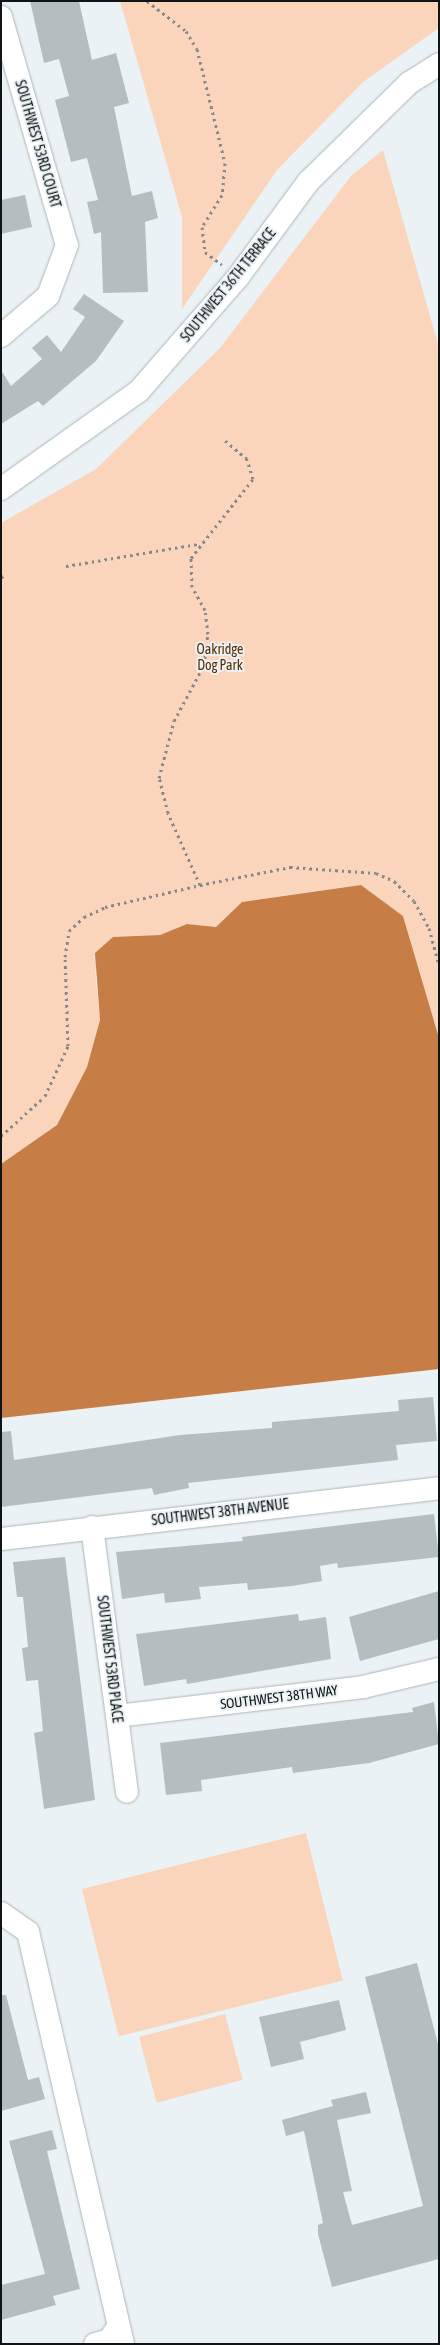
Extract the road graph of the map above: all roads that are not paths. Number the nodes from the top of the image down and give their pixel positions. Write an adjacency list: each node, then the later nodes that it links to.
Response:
1 (1, 17): 3 (street, SOUTHWEST 53RD COURT)
2 (439, 64): 4 (street, SOUTHWEST 36TH TERRACE)
3 (1, 336)
4 (1, 489)
5 (439, 1488): 6 (street, SOUTHWEST 38TH AVENUE)
6 (92, 1527): 7 (street, SOUTHWEST 38TH AVENUE); 9 (street, SOUTHWEST 53RD PLACE)
7 (1, 1539)
8 (439, 1668): 9 (street, SOUTHWEST 38TH WAY)
9 (117, 1716): 10 (street, SOUTHWEST 53RD PLACE)
10 (127, 1792)
11 (1, 1912): 12 (street)
12 (120, 2335): 13 (street)
13 (95, 2344)

